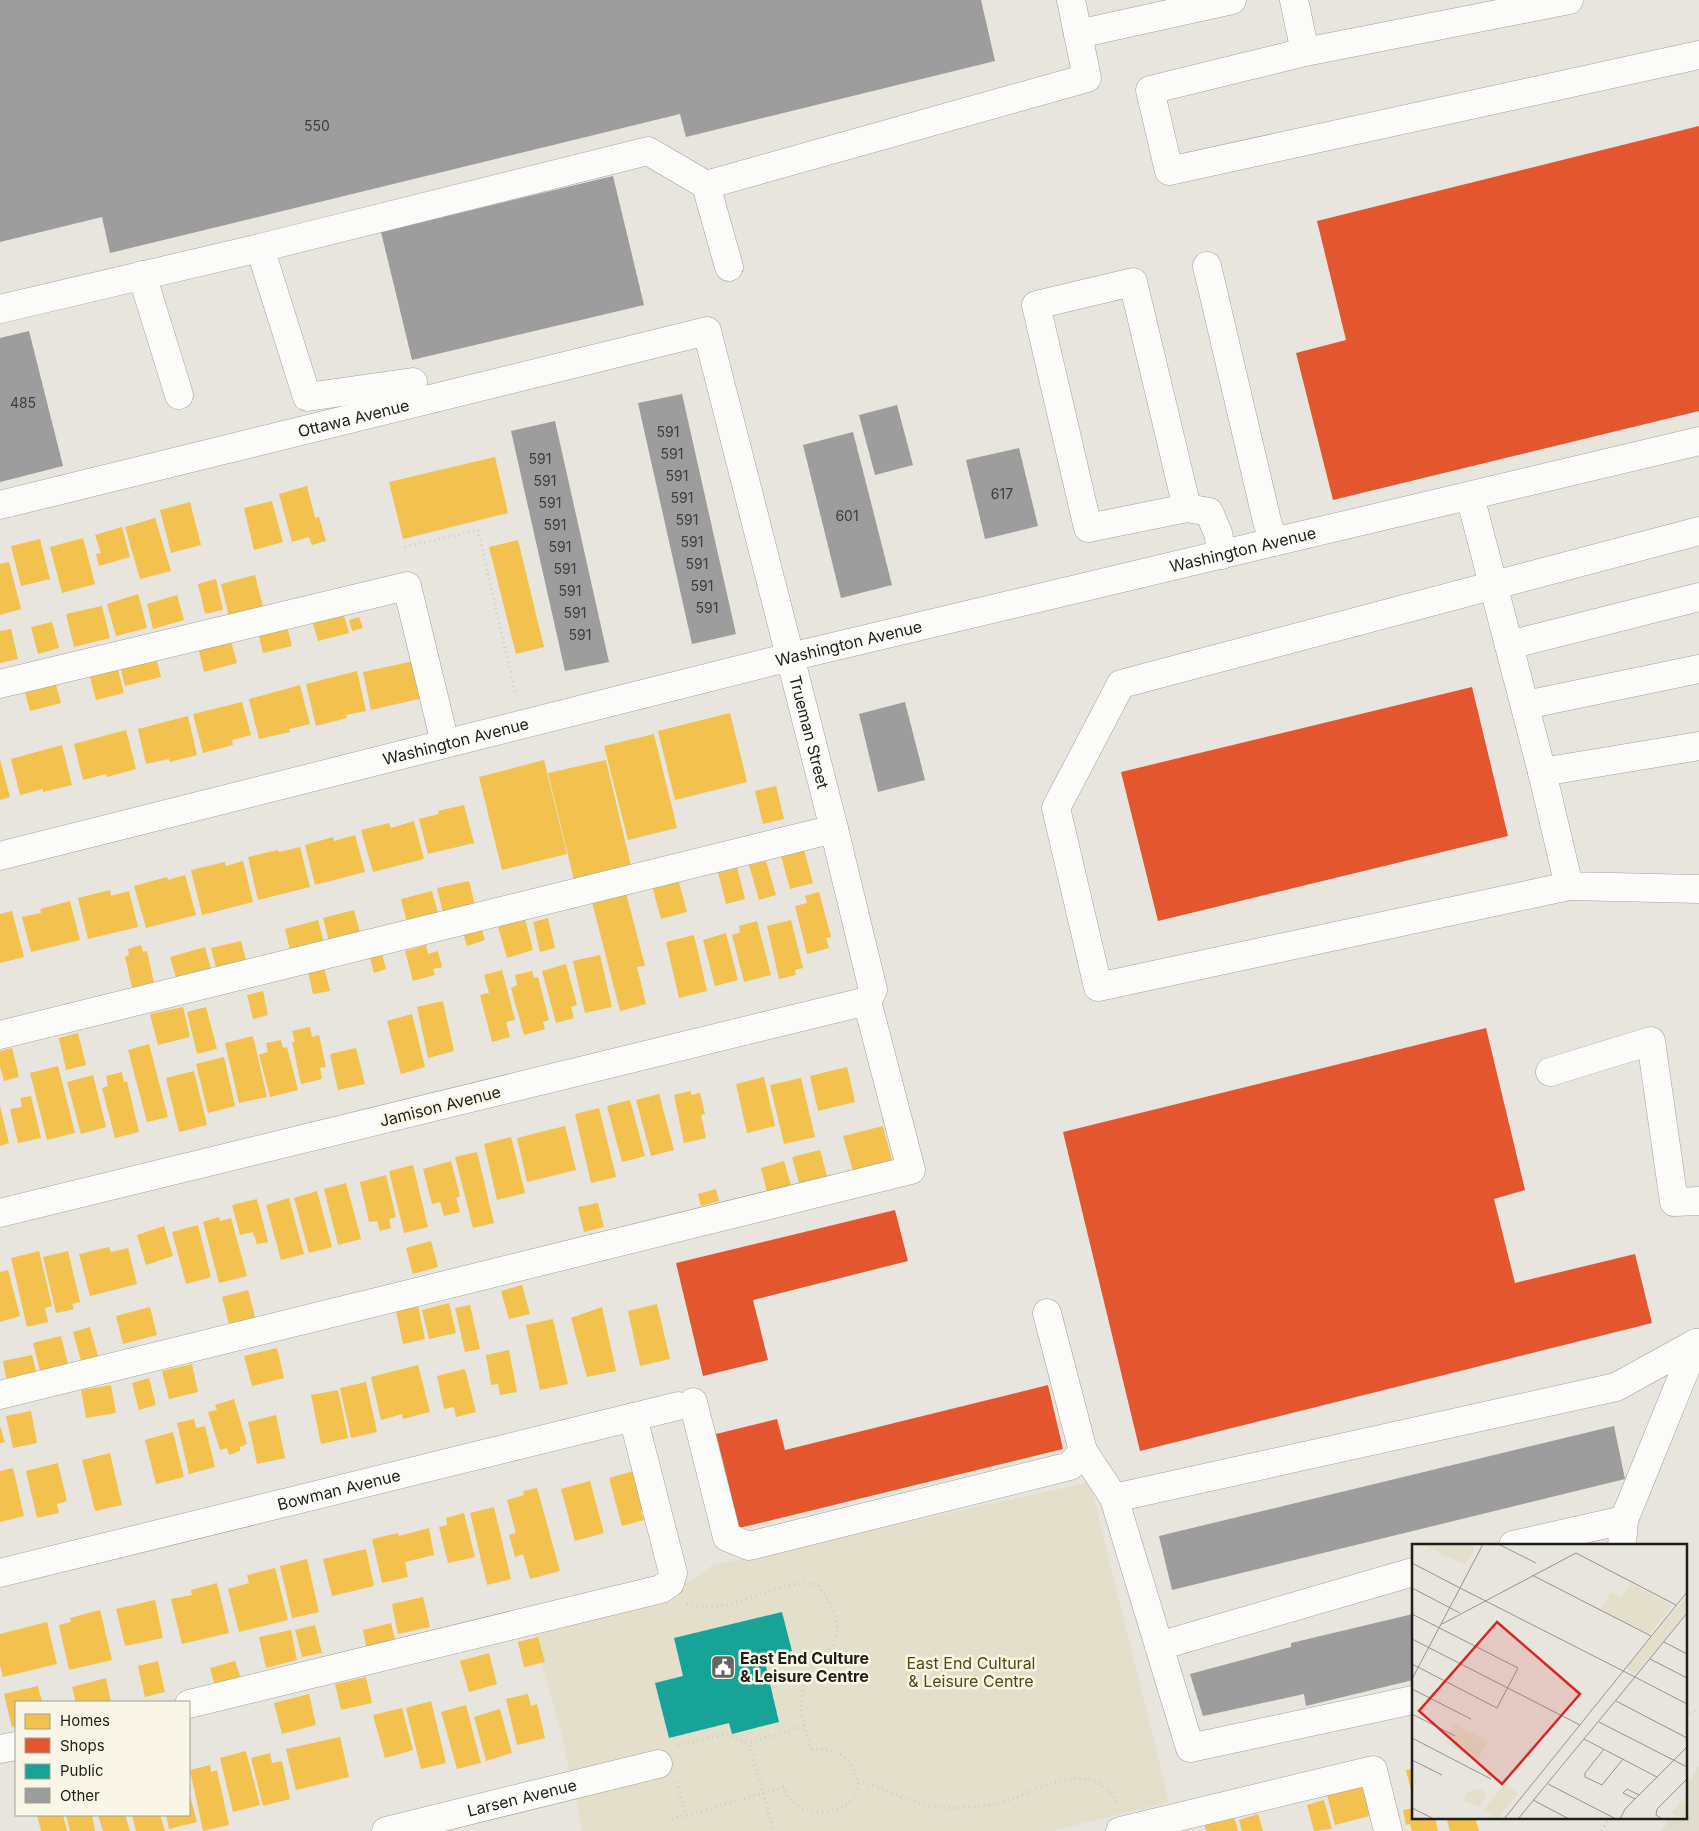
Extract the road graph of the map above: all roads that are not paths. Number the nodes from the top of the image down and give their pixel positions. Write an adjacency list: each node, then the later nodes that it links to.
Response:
1 (1071, 0): 5 (street)
2 (1232, 0): 5 (street)
3 (1294, 0): 6 (street)
4 (1569, 0): 6 (street)
5 (1078, 34): 8 (street)
6 (1305, 52): 7 (street)
7 (1699, 55)
8 (706, 185): 9 (street); 11 (street)
9 (260, 248): 12 (street); 15 (street)
10 (1207, 266): 22 (street)
11 (729, 267)
12 (142, 275): 13 (street); 16 (street)
13 (0, 309)
14 (707, 331): 19 (street, Ottawa Avenue); 27 (street, Trueman Street)
15 (413, 382)
16 (179, 395)
17 (1699, 441): 18 (street, Washington Avenue)
18 (1470, 496): 22 (street, Washington Avenue); 24 (street)
19 (0, 504)
20 (1187, 508): 20 (street); 23 (street)
21 (1699, 531): 24 (street)
22 (1274, 542): 23 (street, Washington Avenue)
23 (1222, 555): 27 (street, Washington Avenue)
24 (1494, 587): 26 (street); 36 (street)
25 (1699, 597): 26 (street)
26 (1509, 645): 30 (street)
27 (790, 657): 31 (street, Washington Avenue); 34 (street, Trueman Street)
28 (1699, 669): 30 (street)
29 (0, 684): 31 (street)
30 (1525, 704): 33 (street)
31 (445, 743): 35 (street, Washington Avenue)
32 (1699, 746): 33 (street)
33 (1542, 772): 36 (street)
34 (834, 829): 38 (street, Trueman Street); 39 (street)
35 (0, 856)
36 (1568, 886): 37 (street)
37 (1699, 888)
38 (870, 995): 42 (street, Jamison Avenue); 45 (street, Trueman Street)
39 (0, 1035)
40 (1550, 1072): 41 (street)
41 (1699, 1201)
42 (0, 1213)
43 (1047, 1313): 47 (street)
44 (1698, 1342): 48 (street); 49 (street)
45 (0, 1395)
46 (633, 1417): 47 (street, Bowman Avenue); 52 (street, Bowman Avenue); 55 (street)
47 (1083, 1451): 48 (street)
48 (1114, 1498): 53 (street)
49 (1623, 1532): 50 (street)
50 (1521, 1544)
51 (1412, 1572): 53 (street)
52 (0, 1573)
53 (1159, 1646): 54 (street)
54 (1412, 1700)
55 (190, 1704)
56 (15, 1746): 57 (street)
57 (0, 1750)
58 (668, 1755): 60 (street, Larsen Avenue)
59 (1123, 1830): 61 (street)
60 (386, 1831)
61 (1388, 1831)

